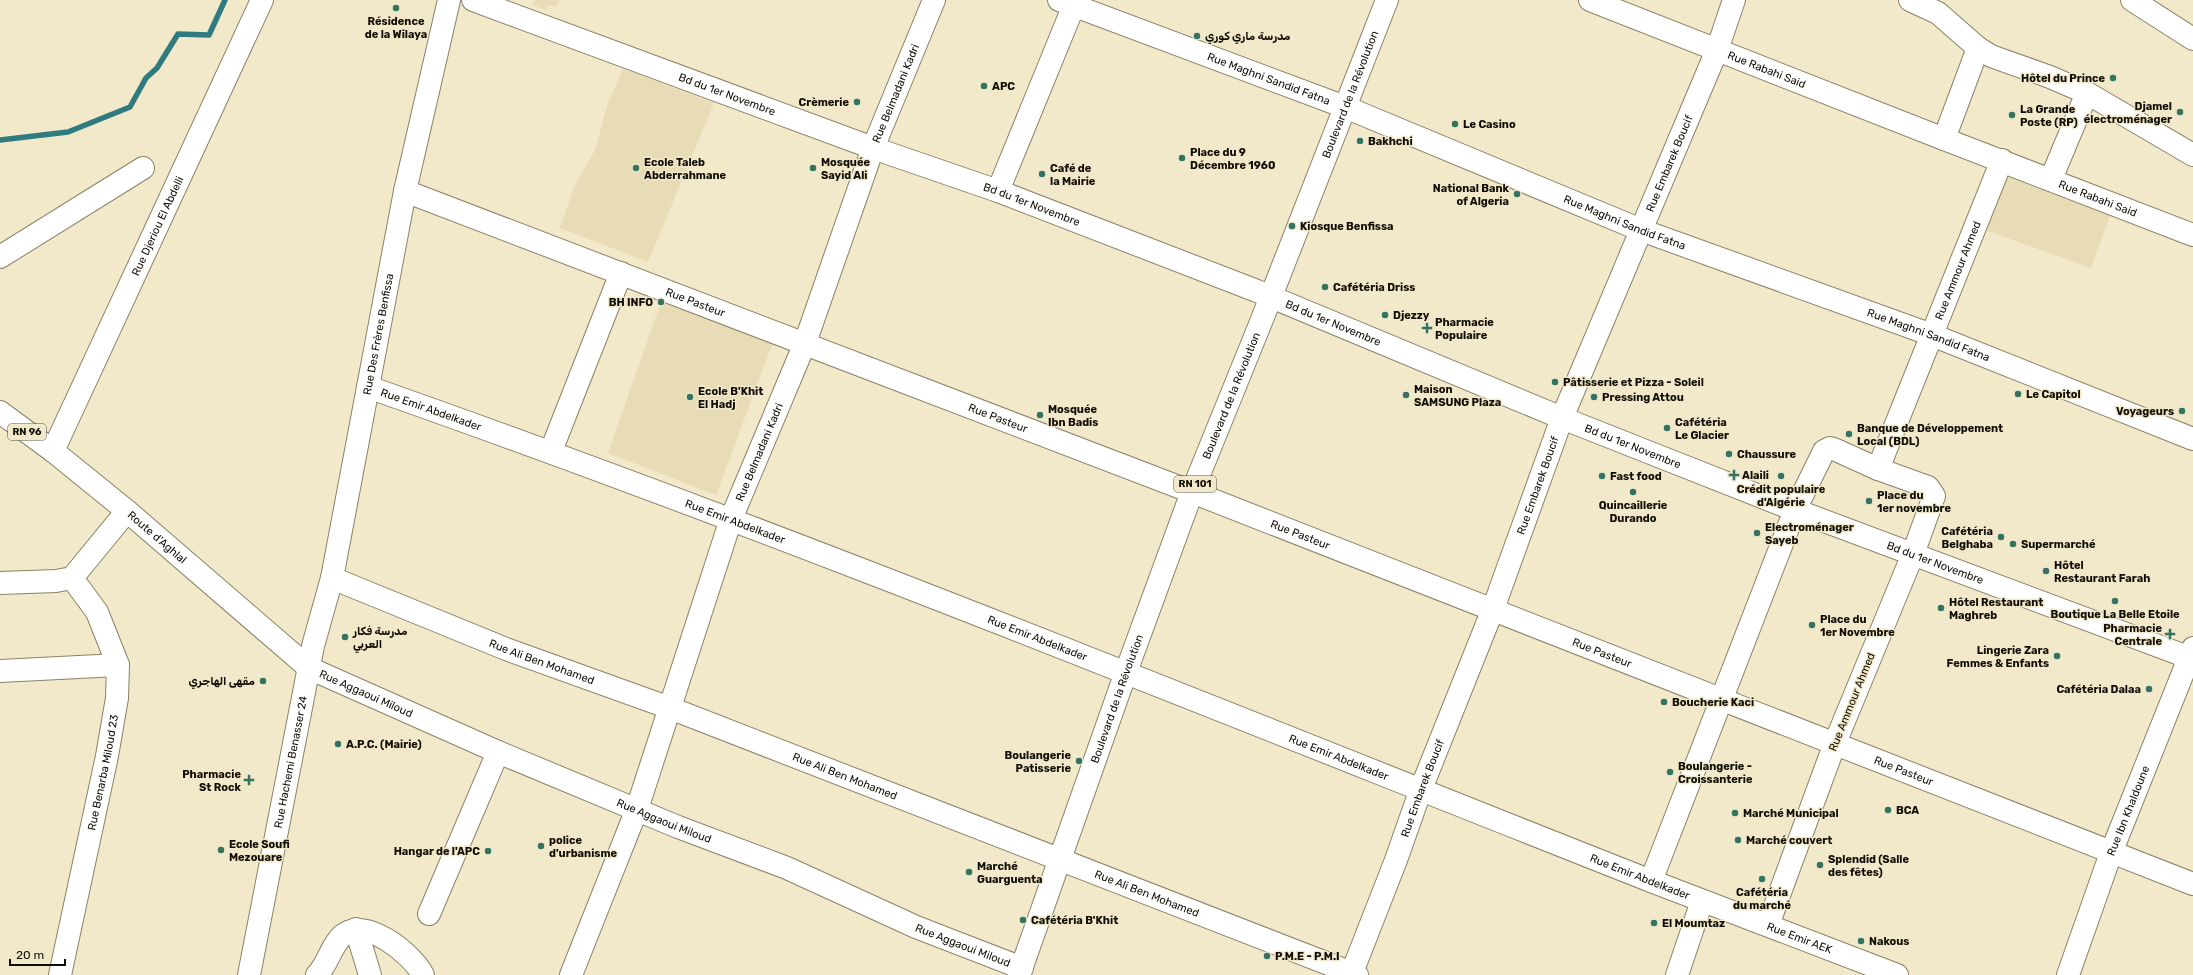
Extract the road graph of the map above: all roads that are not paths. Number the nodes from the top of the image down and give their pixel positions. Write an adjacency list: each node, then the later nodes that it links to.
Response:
1 (262, 0): 38 (street, Rue Djeriou El Abdelli / RN 96)
2 (449, 0): 24 (street, Rue Des Frères Benfissa)
3 (473, 0): 19 (street, Bd du 1er Novembre)
4 (934, 0): 19 (street, Rue Belmadani Kadri)
5 (1387, 0): 17 (street, Boulevard de la Révolution / RN 101)
6 (1590, 0): 15 (street, Rue Rabahi Said)
7 (1734, 0): 15 (street, Rue Embarek Boucif)
8 (1910, 0): 11 (street)
9 (2132, 0): 12 (street)
10 (1067, 3): 17 (street, Rue Maghni Sandid Fatna); 25 (street)
11 (1932, 6): 14 (street)
12 (2154, 6): 13 (street)
13 (2193, 39)
14 (1978, 48): 16 (street); 18 (street)
15 (1717, 50): 18 (street, Rue Rabahi Said); 26 (street, Rue Embarek Boucif)
16 (2086, 93): 20 (street); 23 (street)
17 (1345, 107): 26 (street, Rue Maghni Sandid Fatna); 30 (street, Boulevard de la Révolution / RN 101)
18 (1944, 138): 21 (street, Rue Rabahi Said)
19 (873, 148): 25 (street, Bd du 1er Novembre); 32 (street, Rue Belmadani Kadri)
20 (2193, 155)
21 (2002, 160): 23 (street, Rue Rabahi Said); 31 (street, Rue Ammour Ahmed)
22 (143, 168): 28 (street)
23 (2051, 179): 27 (street, Rue Rabahi Said)
24 (405, 191): 29 (street, Rue Pasteur); 33 (street, Rue Des Frères Benfissa)
25 (998, 191): 30 (street, Bd du 1er Novembre)
26 (1641, 230): 31 (street, Rue Maghni Sandid Fatna); 35 (street, Rue Embarek Boucif)
27 (2193, 235)
28 (0, 257)
29 (621, 272): 32 (street, Rue Pasteur); 37 (street)
30 (1264, 294): 35 (street, Bd du 1er Novembre); 40 (street, Boulevard de la Révolution / RN 101)
31 (1932, 335): 36 (street, Rue Maghni Sandid Fatna); 39 (street, Rue Ammour Ahmed)
32 (805, 343): 40 (street, Rue Pasteur); 43 (street, Rue Belmadani Kadri)
33 (368, 387): 37 (street, Rue Emir Abdelkader); 46 (street, Rue Des Frères Benfissa)
34 (0, 412): 38 (street, Route d'Aghlal / RN 96)
35 (1562, 418): 41 (street, Bd du 1er Novembre); 48 (street, Rue Embarek Boucif)
36 (2193, 439)
37 (551, 451): 43 (street, Rue Emir Abdelkader)
38 (53, 452): 42 (street, Route d'Aghlal)
39 (1878, 469): 41 (street, Rue Ammour Ahmed); 44 (street, Rue Ammour Ahmed)
40 (1192, 492): 48 (street, Rue Pasteur); 53 (street, Boulevard de la Révolution / RN 101)
41 (1794, 510): 44 (street, Bd du 1er Novembre); 54 (street, Rue Ammour Ahmed)
42 (127, 512): 45 (street); 51 (street, Route d'Aghlal)
43 (731, 519): 53 (street, Rue Emir Abdelkader); 55 (street, Rue Belmadani Kadri)
44 (1913, 554): 49 (street, Bd du 1er Novembre); 56 (street, Rue Ammour Ahmed)
45 (72, 578): 47 (street); 50 (street, Rue Benarba Miloud 23)
46 (332, 578): 51 (street, Rue Des Frères Benfissa); 55 (street, Rue Ali Ben Mohamed)
47 (0, 583)
48 (1493, 609): 54 (street, Rue Pasteur); 58 (street, Rue Embarek Boucif)
49 (2192, 655): 60 (street, Rue Ibn Khaldoune)
50 (118, 665): 52 (street); 70 (street, Rue Benarba Miloud 23)
51 (309, 668): 57 (street, Rue Aggaoui Miloud); 71 (street, Rue Hachemi Benasser 24)
52 (0, 671)
53 (1126, 672): 58 (street, Rue Emir Abdelkader); 61 (street, Boulevard de la Révolution / RN 101)
54 (1722, 698): 56 (street, Rue Pasteur); 62 (street, Rue Ammour Ahmed)
55 (670, 708): 59 (street, Rue Belmadani Kadri); 61 (street, Rue Ali Ben Mohamed)
56 (1835, 743): 60 (street, Rue Pasteur); 66 (street, Rue Ammour Ahmed)
57 (498, 752): 59 (street, Rue Aggaoui Miloud); 65 (street)
58 (1421, 789): 62 (street, Rue Emir Abdelkader); 69 (street, Rue Embarek Boucif)
59 (637, 809): 68 (street, Rue Aggaoui Miloud); 75 (street, Rue Belmadani Kadri)
60 (2111, 853): 63 (street, Rue Pasteur); 78 (street, Rue Ibn Khaldoune)
61 (1059, 860): 68 (street, Boulevard de la Révolution / RN 101); 69 (street, Rue Ali Ben Mohamed)
62 (1651, 881): 64 (street, Rue Emir Abdelkader)
63 (2193, 884)
64 (1702, 901): 66 (street, Rue Emir AEK); 76 (street)
65 (430, 914)
66 (1768, 925): 77 (street, Rue Emir AEK)
67 (356, 929): 72 (street); 73 (street); 74 (street)
68 (1021, 972)
69 (1353, 974)
70 (60, 975)
71 (249, 975)
72 (317, 975)
73 (370, 975)
74 (424, 975)
75 (571, 975)
76 (1677, 975)
77 (1897, 975)
78 (2068, 975)

